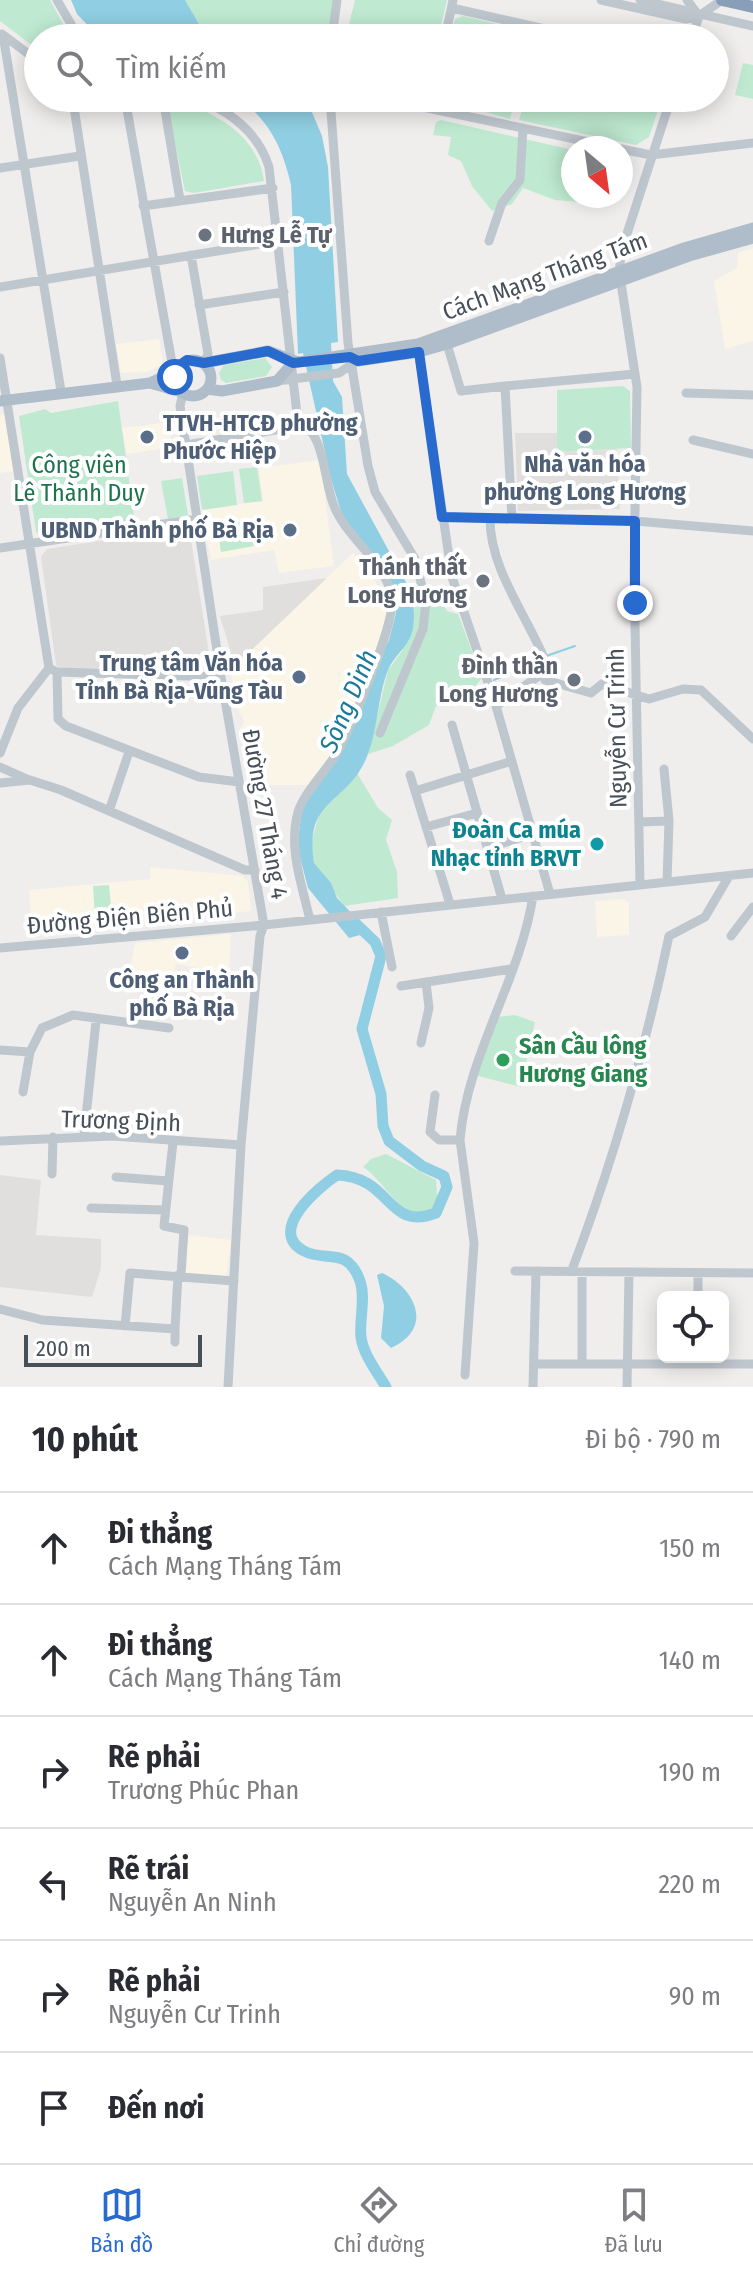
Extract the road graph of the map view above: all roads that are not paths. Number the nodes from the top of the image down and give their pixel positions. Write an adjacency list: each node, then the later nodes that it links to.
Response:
1 (57, 0): 11 (street)
2 (337, 0): 12 (street)
3 (601, 0): 7 (street)
4 (640, 0): 10 (street)
5 (687, 0): 10 (street)
6 (722, 0): 9 (highway); 10 (street)
7 (619, 2): 10 (street)
8 (452, 4): 13 (street); 14 (street)
9 (753, 7)
10 (699, 16): 15 (street); 16 (street)
11 (71, 24)
12 (334, 24)
13 (448, 24)
14 (530, 24)
15 (696, 24)
16 (753, 26)
17 (2, 34): 18 (street); 32 (street)
18 (24, 50)
19 (74, 112): 31 (street)
20 (127, 112): 36 (street)
21 (165, 112): 35 (street)
22 (224, 112): 34 (street)
23 (331, 112): 52 (street)
24 (463, 112): 26 (street)
25 (666, 112): 30 (street)
26 (523, 128): 27 (street); 40 (street)
27 (561, 136)
28 (753, 143): 30 (street)
29 (633, 151): 30 (street)
30 (651, 155): 44 (street)
31 (80, 156): 32 (street); 43 (street)
32 (27, 164): 33 (street); 45 (street)
33 (0, 168)
34 (273, 188): 35 (street); 39 (street)
35 (180, 200): 36 (street)
36 (143, 206): 42 (street)
37 (753, 228): 44 (main road, Cách Mạng Tháng Tám)
38 (753, 238): 44 (main road, Cách Mạng Tháng Tám)
39 (278, 241): 41 (street); 47 (street)
40 (489, 241)
41 (191, 255): 42 (street); 48 (street)
42 (154, 262): 43 (street); 55 (street)
43 (100, 271): 45 (street); 60 (street)
44 (620, 277): 49 (main road, Cách Mạng Tháng Tám); 50 (main road, Cách Mạng Tháng Tám); 56 (street, Nguyễn Cư Trinh)
45 (44, 280): 46 (street); 63 (street)
46 (0, 287)
47 (284, 292): 48 (street); 54 (street)
48 (199, 305): 53 (street)
49 (447, 344): 50 (main road, Cách Mạng Tháng Tám); 61 (street)
50 (418, 348): 52 (main road, Cách Mạng Tháng Tám); 72 (street)
51 (0, 358): 67 (street)
52 (350, 360): 54 (main road); 57 (street, Cách Mạng Tháng Tám); 86 (street)
53 (204, 363): 54 (main road); 55 (main road); 62 (main road)
54 (296, 363): 57 (street); 58 (main road)
55 (177, 369): 59 (main road); 64 (main road)
56 (635, 374): 61 (street); 76 (street, Nguyễn Cư Trinh)
57 (296, 380): 58 (street); 68 (street)
58 (277, 381): 62 (main road)
59 (150, 383): 60 (main road); 64 (main road)
60 (117, 385): 63 (main road)
61 (505, 386): 75 (street)
62 (207, 389): 64 (main road)
63 (61, 391): 67 (main road)
64 (182, 392): 70 (street, Đường 27 Tháng 4)
65 (686, 393): 66 (street)
66 (753, 395)
67 (4, 401): 78 (street)
68 (301, 423): 70 (street); 117 (street)
69 (693, 440): 71 (street)
70 (186, 445): 73 (street, Đường 27 Tháng 4)
71 (753, 454)
72 (442, 517): 74 (street); 84 (street)
73 (197, 519): 78 (street); 82 (street, Đường 27 Tháng 4)
74 (490, 519): 75 (street); 81 (street)
75 (512, 519): 76 (street)
76 (635, 521): 77 (street); 83 (street, Nguyễn Cư Trinh)
77 (753, 531)
78 (31, 543): 79 (street); 80 (street)
79 (0, 548)
80 (53, 670): 82 (street); 88 (street); 89 (street)
81 (543, 673): 83 (street); 84 (street)
82 (221, 677): 96 (street, Đường 27 Tháng 4)
83 (636, 696): 87 (street); 102 (street, Nguyễn Cư Trinh)
84 (496, 706): 90 (street)
85 (452, 725): 94 (street)
86 (380, 733)
87 (753, 739)
88 (129, 752): 96 (street); 99 (street)
89 (0, 753)
90 (512, 761): 94 (street); 104 (street)
91 (0, 767): 95 (street)
92 (664, 769): 101 (street)
93 (410, 775): 98 (street)
94 (465, 776): 98 (street); 100 (street)
95 (30, 780): 97 (street); 99 (street)
96 (239, 782): 106 (street, Đường 27 Tháng 4)
97 (0, 783)
98 (415, 791): 103 (street)
99 (109, 811): 106 (street)
100 (477, 813): 103 (street); 105 (street)
101 (669, 821): 102 (street); 109 (street)
102 (639, 822): 110 (street, Nguyễn Cư Trinh)
103 (426, 827): 114 (street)
104 (533, 834): 105 (street); 111 (street)
105 (487, 848): 113 (street)
106 (255, 870): 118 (street, Đường 27 Tháng 4)
107 (753, 873): 108 (street, Đường Điện Biên Phủ)
108 (729, 876): 109 (street, Đường Điện Biên Phủ); 143 (street)
109 (667, 882): 110 (street, Đường Điện Biên Phủ)
110 (640, 885): 111 (street, Đường Điện Biên Phủ)
111 (550, 894): 112 (street, Đường Điện Biên Phủ)
112 (533, 896): 113 (street, Đường Điện Biên Phủ); 122 (street)
113 (502, 899): 114 (street, Đường Điện Biên Phủ)
114 (450, 904): 116 (street, Đường Điện Biên Phủ)
115 (753, 907): 119 (street)
116 (380, 912): 117 (street, Đường Điện Biên Phủ); 121 (street)
117 (308, 920): 118 (street, Đường Điện Biên Phủ)
118 (264, 925): 120 (street, Đường Điện Biên Phủ); 137 (street, Đường 27 Tháng 4)
119 (731, 936)
120 (0, 948)
121 (392, 967)
122 (511, 969): 123 (street); 134 (street)
123 (426, 982): 124 (street); 127 (street)
124 (401, 986)
125 (96, 1021): 126 (street); 129 (street); 132 (street)
126 (169, 1028)
127 (421, 1043)
128 (0, 1050): 129 (street)
129 (30, 1052): 130 (street)
130 (23, 1092)
131 (435, 1095): 134 (street)
132 (84, 1136): 133 (street, Trương Định); 136 (street, Trương Định)
133 (53, 1137): 135 (street, Trương Định); 138 (street)
134 (460, 1140): 162 (street)
135 (0, 1141)
136 (173, 1142): 137 (street, Trương Định); 140 (street)
137 (241, 1145): 150 (street, Đường 27 Tháng 4)
138 (52, 1174)
139 (116, 1177): 140 (street)
140 (168, 1181): 142 (street)
141 (91, 1208): 142 (street)
142 (164, 1210): 149 (street)
143 (577, 1270): 145 (street); 146 (street); 159 (street)
144 (515, 1271): 145 (street)
145 (536, 1271): 158 (street)
146 (629, 1273): 147 (street); 160 (street)
147 (698, 1273): 148 (street); 151 (street)
148 (753, 1273)
149 (180, 1275): 150 (street); 153 (street); 154 (street)
150 (234, 1281): 163 (street, Đường 27 Tháng 4)
151 (698, 1291)
152 (0, 1309): 153 (street)
153 (125, 1326): 154 (street)
154 (175, 1329): 155 (street)
155 (175, 1342)
156 (657, 1363): 160 (street)
157 (729, 1363): 161 (street)
158 (534, 1364): 159 (street); 164 (street)
159 (582, 1364): 160 (street)
160 (627, 1364): 165 (street)
161 (753, 1364)
162 (465, 1375)
163 (228, 1387)
164 (533, 1387)
165 (627, 1387)

